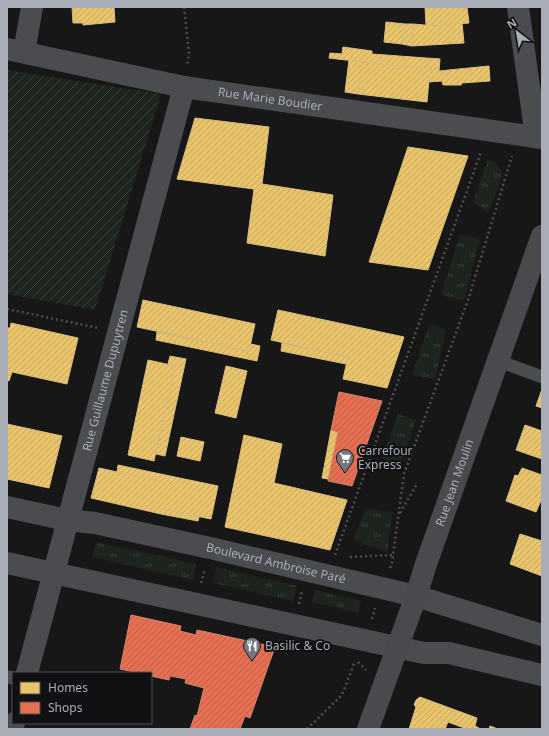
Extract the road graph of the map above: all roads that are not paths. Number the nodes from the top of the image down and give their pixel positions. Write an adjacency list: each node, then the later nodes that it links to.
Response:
1 (32, 7): 3 (street)
2 (518, 7): 5 (street)
3 (15, 51): 4 (street, Rue Marie Boudier)
4 (184, 87): 5 (street, Rue Marie Boudier); 10 (street, Rue Guillaume Dupuytren)
5 (539, 137)
6 (542, 236): 7 (main road, Rue Jean Moulin)
7 (496, 360): 8 (lane); 13 (main road, Rue Jean Moulin)
8 (542, 376)
9 (7, 507): 10 (street, Boulevard Ambroise Paré)
10 (67, 520): 12 (street, Rue Guillaume Dupuytren); 13 (street, Boulevard Ambroise Paré)
11 (7, 563): 12 (street)
12 (52, 573): 15 (street); 16 (street, Rue Guillaume Dupuytren)
13 (416, 596): 14 (street, Boulevard Ambroise Paré); 15 (main road, Rue Jean Moulin)
14 (542, 635)
15 (398, 647): 17 (street); 18 (main road, Rue Jean Moulin)
16 (27, 672)
17 (542, 675)
18 (368, 729)

